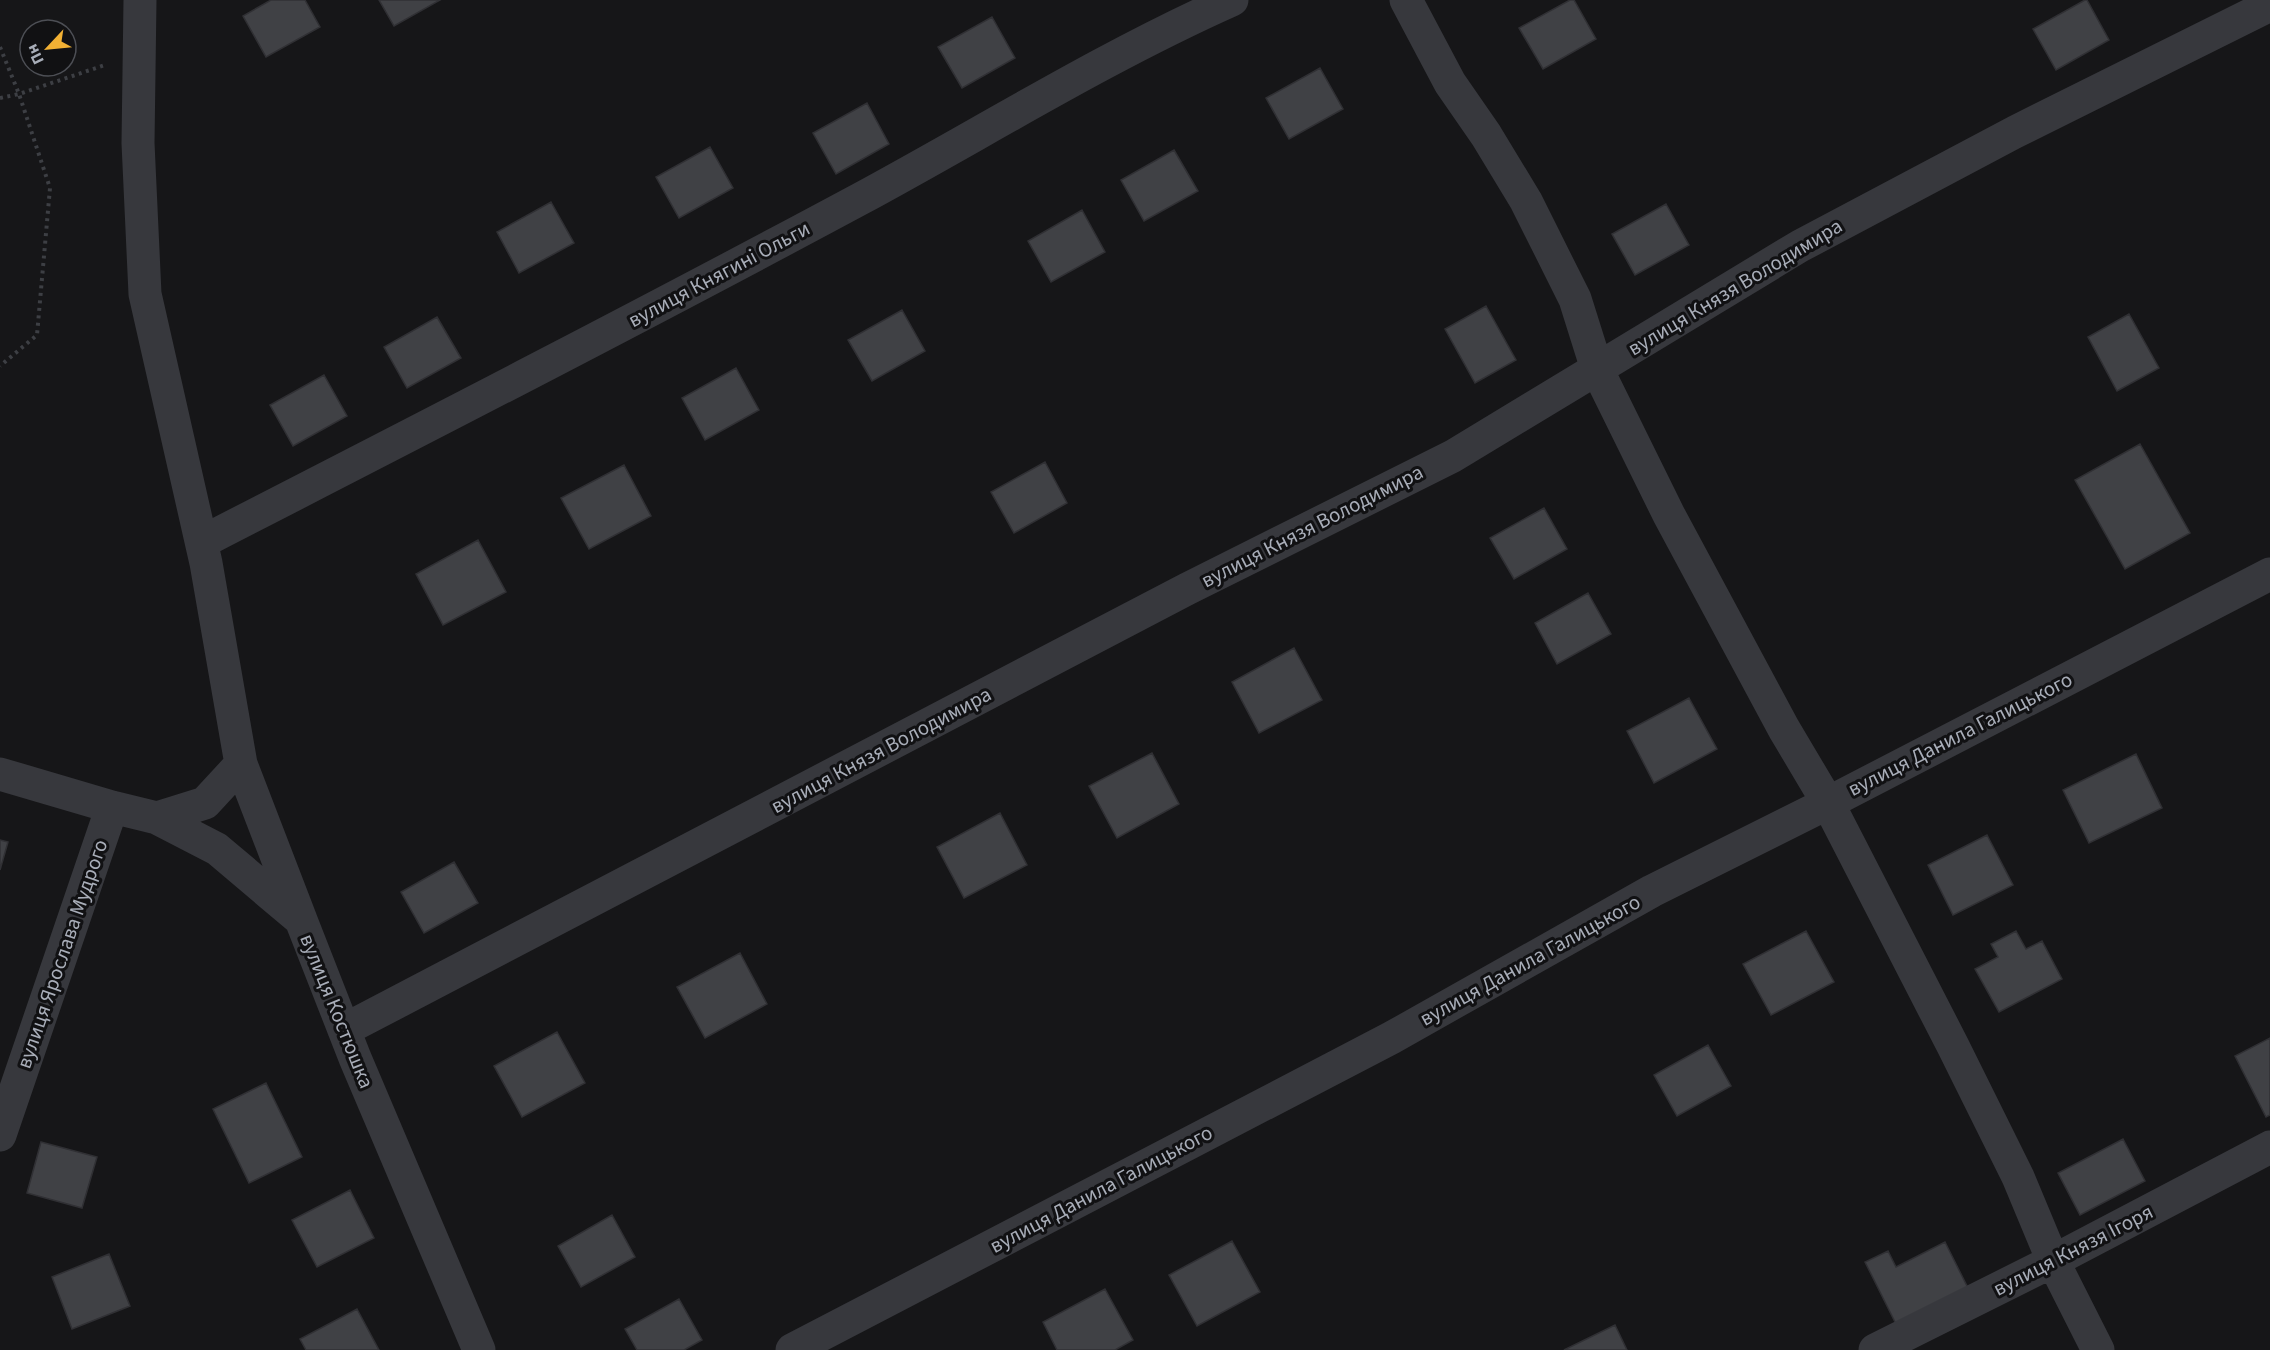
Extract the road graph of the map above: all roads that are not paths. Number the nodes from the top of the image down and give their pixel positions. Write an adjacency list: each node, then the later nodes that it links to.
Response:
1 (140, 0): 6 (street)
2 (1232, 0): 6 (street, вулиця Княгині Ольги)
3 (1407, 0): 5 (street)
4 (2270, 5): 5 (street, вулиця Князя Володимира)
5 (1598, 369): 10 (street); 14 (street, вулиця Князя Володимира)
6 (202, 542): 8 (street)
7 (2270, 574): 10 (street, вулиця Данила Галицького)
8 (241, 764): 12 (street); 13 (street)
9 (0, 774): 11 (street, вулиця Костюшка)
10 (1828, 803): 17 (street); 19 (street, вулиця Данила Галицького)
11 (112, 807): 12 (street, вулиця Костюшка); 15 (street, вулиця Ярослава Мудрого)
12 (157, 818): 13 (street, вулиця Костюшка)
13 (301, 920): 14 (street, вулиця Костюшка)
14 (344, 1030): 18 (street, вулиця Костюшка)
15 (0, 1135)
16 (2270, 1147): 17 (street, вулиця Князя Ігоря)
17 (2053, 1261): 20 (street, вулиця Князя Ігоря); 21 (street)
18 (479, 1350)
19 (792, 1350)
20 (1875, 1350)
21 (2098, 1350)

